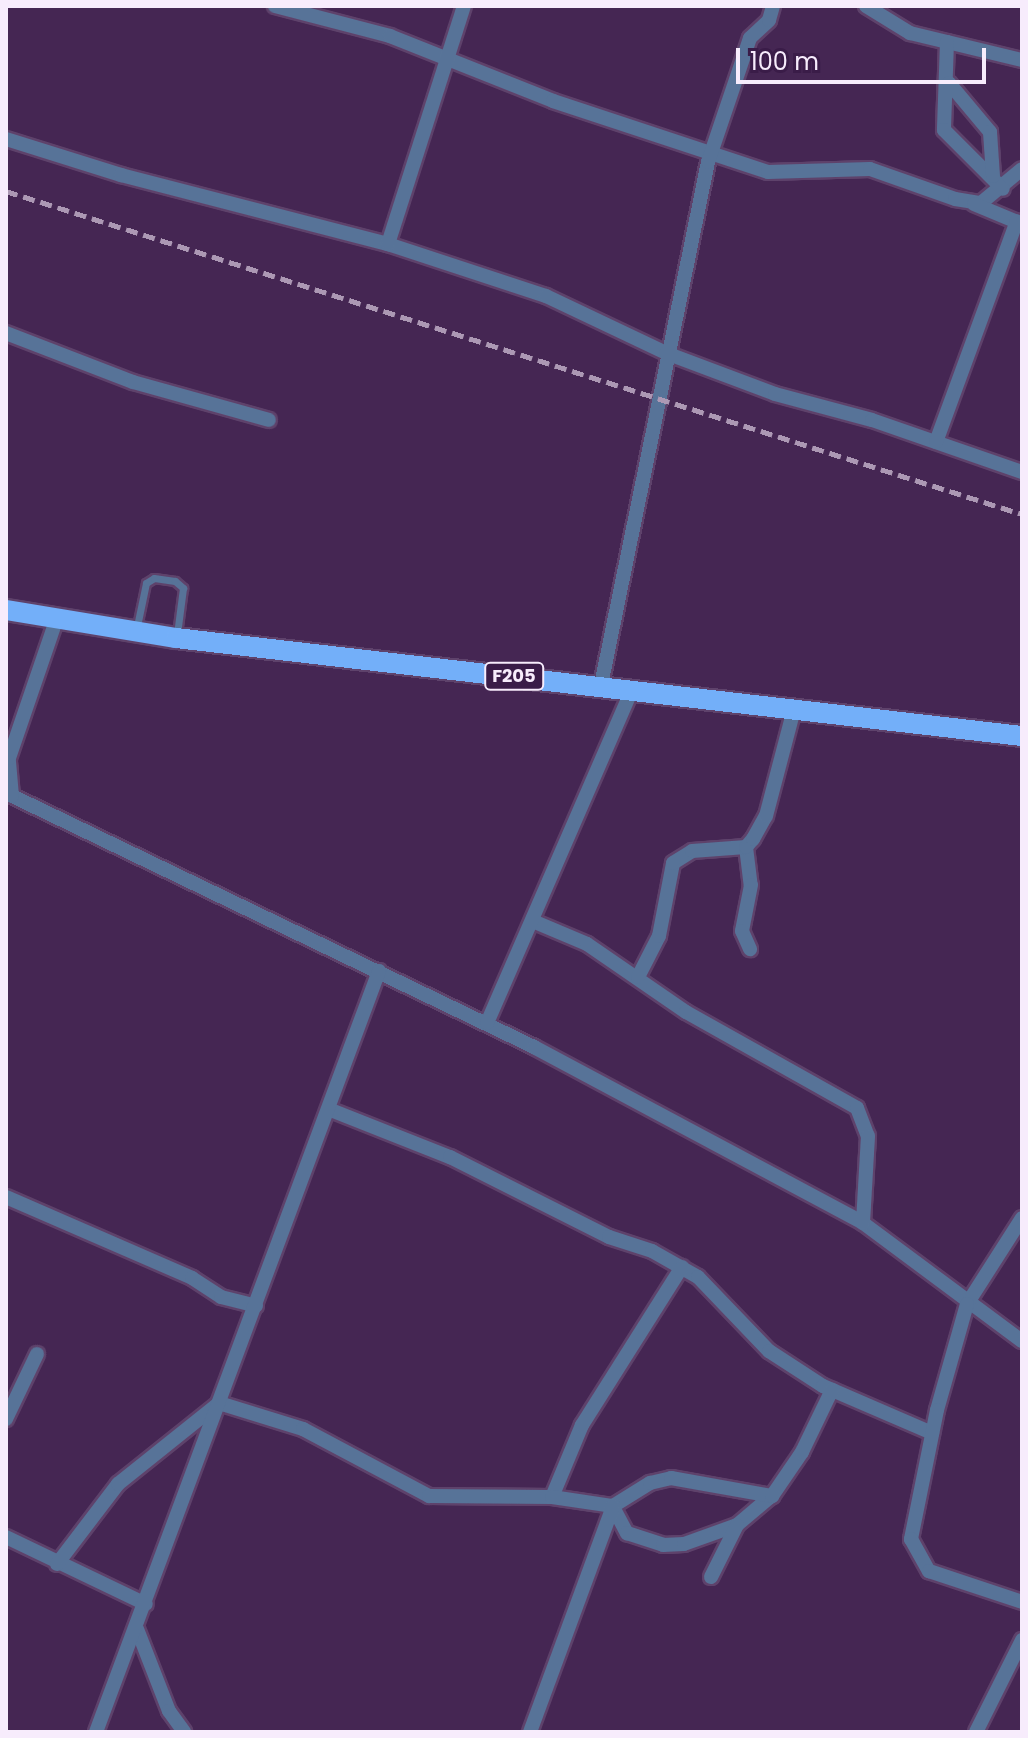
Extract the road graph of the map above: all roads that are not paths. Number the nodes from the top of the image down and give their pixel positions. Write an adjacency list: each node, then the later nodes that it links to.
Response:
1 (275, 6): 6 (street)
2 (464, 6): 6 (street)
3 (773, 6): 10 (street)
4 (866, 6): 5 (street)
5 (947, 42): 7 (street); 8 (street)
6 (445, 58): 10 (street); 16 (street)
7 (1022, 60)
8 (949, 83): 12 (street); 12 (street)
9 (6, 139): 16 (street)
10 (711, 153): 14 (street); 18 (street)
11 (1022, 169): 13 (street)
12 (993, 176): 13 (street)
13 (1003, 189): 14 (street)
14 (970, 202): 15 (street)
15 (1020, 222): 20 (street)
16 (388, 244): 18 (street)
17 (6, 333): 19 (street)
18 (666, 353): 20 (street); 26 (street)
19 (269, 420)
20 (936, 442): 21 (street)
21 (1022, 471)
22 (6, 610): 23 (main road, F205)
23 (56, 621): 24 (main road, F205); 30 (street)
24 (135, 633): 25 (main road, F205); 25 (lane)
25 (176, 638): 26 (main road, F205)
26 (601, 685): 27 (main road, F205)
27 (632, 689): 28 (main road, F205); 32 (street)
28 (794, 709): 29 (main road, F205); 31 (street)
29 (1022, 736)
30 (9, 794): 34 (street)
31 (746, 847): 33 (street); 35 (street)
32 (535, 922): 35 (street); 36 (street)
33 (750, 949)
34 (379, 971): 36 (street); 37 (street)
35 (638, 977): 40 (street)
36 (487, 1023): 40 (street)
37 (331, 1110): 41 (street); 43 (street)
38 (6, 1197): 43 (street)
39 (1022, 1218): 42 (street)
40 (863, 1223): 42 (street)
41 (682, 1267): 46 (street); 50 (street)
42 (967, 1304): 44 (street); 49 (street)
43 (256, 1306): 47 (street)
44 (1022, 1341)
45 (37, 1354): 48 (street)
46 (832, 1390): 49 (street); 51 (street)
47 (219, 1403): 50 (street); 55 (street); 58 (street)
48 (6, 1419)
49 (932, 1433): 57 (street)
50 (552, 1497): 52 (street)
51 (769, 1498): 52 (street); 53 (street)
52 (613, 1506): 53 (street); 63 (street)
53 (737, 1525): 56 (street)
54 (6, 1537): 55 (street)
55 (57, 1564): 58 (street)
56 (711, 1577)
57 (1022, 1602)
58 (146, 1604): 59 (street)
59 (137, 1629): 61 (street); 62 (street)
60 (1022, 1640): 64 (street)
61 (96, 1732)
62 (184, 1732)
63 (530, 1732)
64 (976, 1732)

